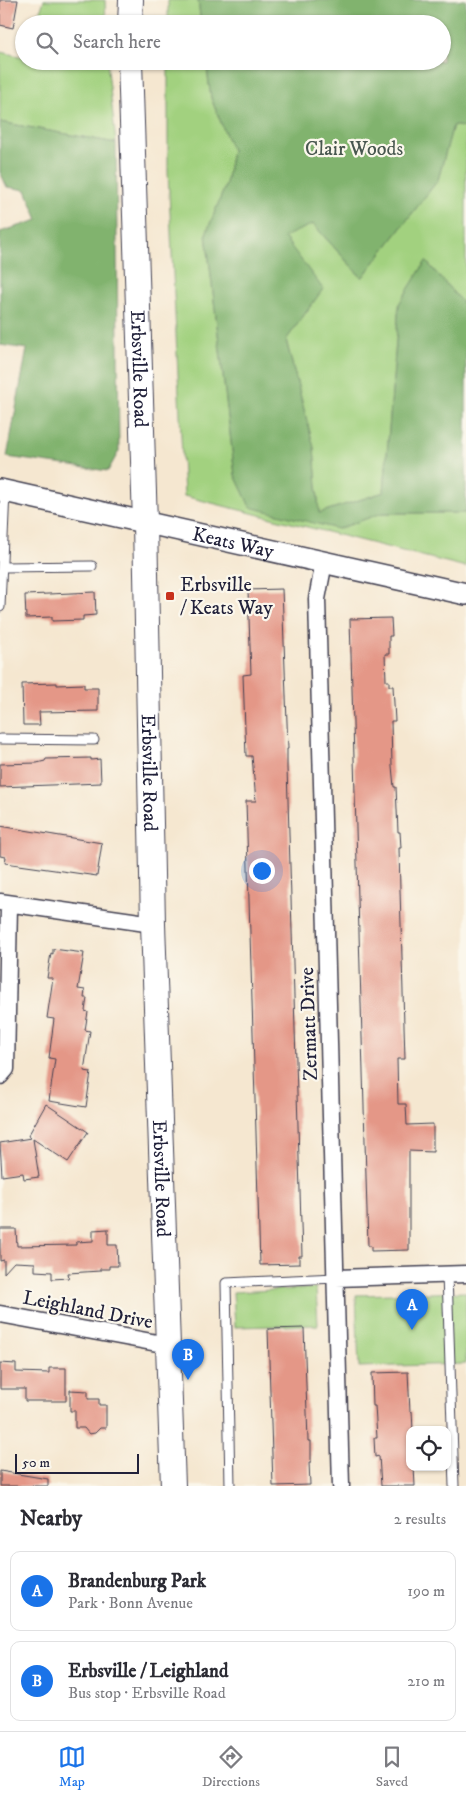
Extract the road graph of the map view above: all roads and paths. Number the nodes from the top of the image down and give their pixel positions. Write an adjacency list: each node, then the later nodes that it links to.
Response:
1 (131, 0): 2 (main road)
2 (130, 15)
3 (130, 70): 5 (main road, Erbsville Road)
4 (2, 491): 5 (street, Keats Way); 8 (lane)
5 (145, 523): 6 (street, Keats Way); 14 (main road, Erbsville Road)
6 (324, 562): 9 (street, Keats Way); 18 (street, Zermatt Drive)
7 (92, 566): 8 (lane)
8 (3, 567): 10 (lane)
9 (466, 594)
10 (0, 607)
11 (0, 739): 12 (lane)
12 (94, 740)
13 (4, 903): 14 (street); 15 (street)
14 (153, 924): 20 (main road, Erbsville Road)
15 (0, 1076)
16 (447, 1274): 17 (street); 18 (street); 24 (lane)
17 (466, 1274)
18 (336, 1278): 22 (lane); 23 (street, Zermatt Drive)
19 (0, 1314): 20 (street, Leighland Drive)
20 (168, 1345): 21 (main road, Erbsville Road)
21 (173, 1486)
22 (230, 1486)
23 (341, 1486)
24 (454, 1486)

